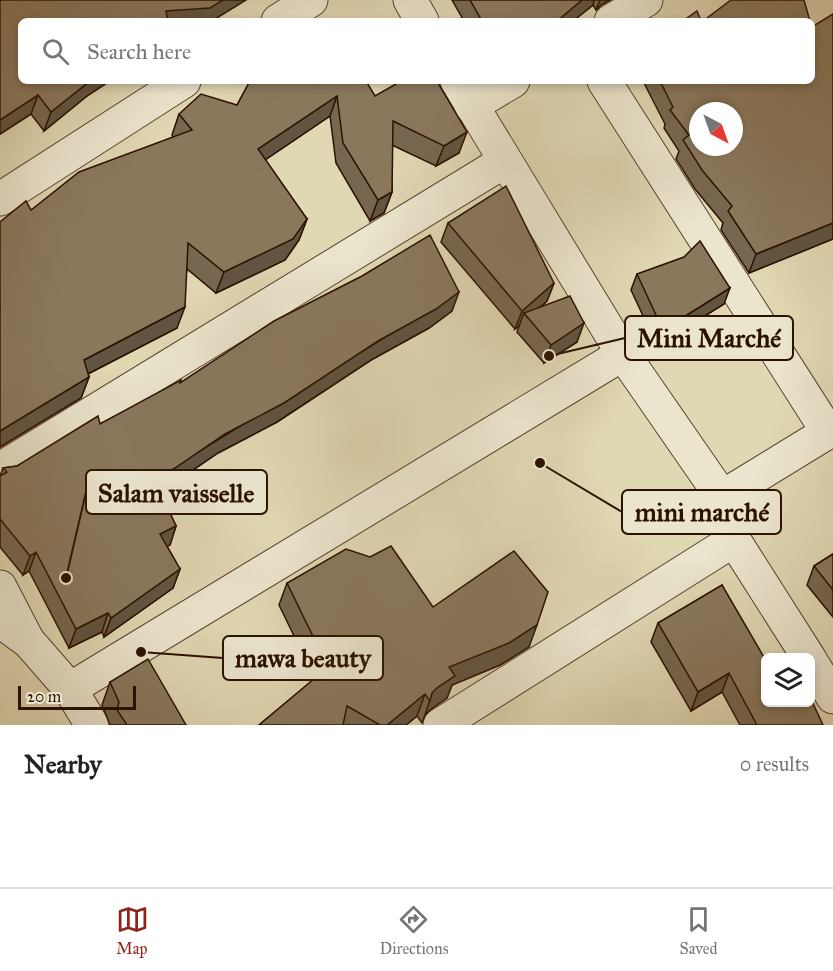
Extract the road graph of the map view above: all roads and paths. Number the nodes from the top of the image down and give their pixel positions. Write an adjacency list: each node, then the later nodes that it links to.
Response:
1 (311, 0): 4 (street)
2 (410, 0): 5 (street)
3 (646, 0): 6 (street)
4 (283, 18)
5 (420, 18)
6 (616, 18)
7 (179, 84): 12 (street)
8 (502, 84): 10 (street)
9 (606, 84): 14 (street)
10 (464, 94): 11 (street)
11 (505, 161): 13 (street); 15 (street)
12 (0, 199)
13 (623, 354): 16 (street); 22 (street)
14 (830, 430): 16 (street)
15 (0, 469)
16 (722, 497): 17 (street)
17 (734, 540): 21 (street); 24 (street)
18 (0, 587): 20 (street)
19 (0, 621): 20 (street)
20 (29, 642): 22 (street)
21 (821, 671)
22 (70, 689): 23 (street)
23 (92, 725)
24 (440, 725)

